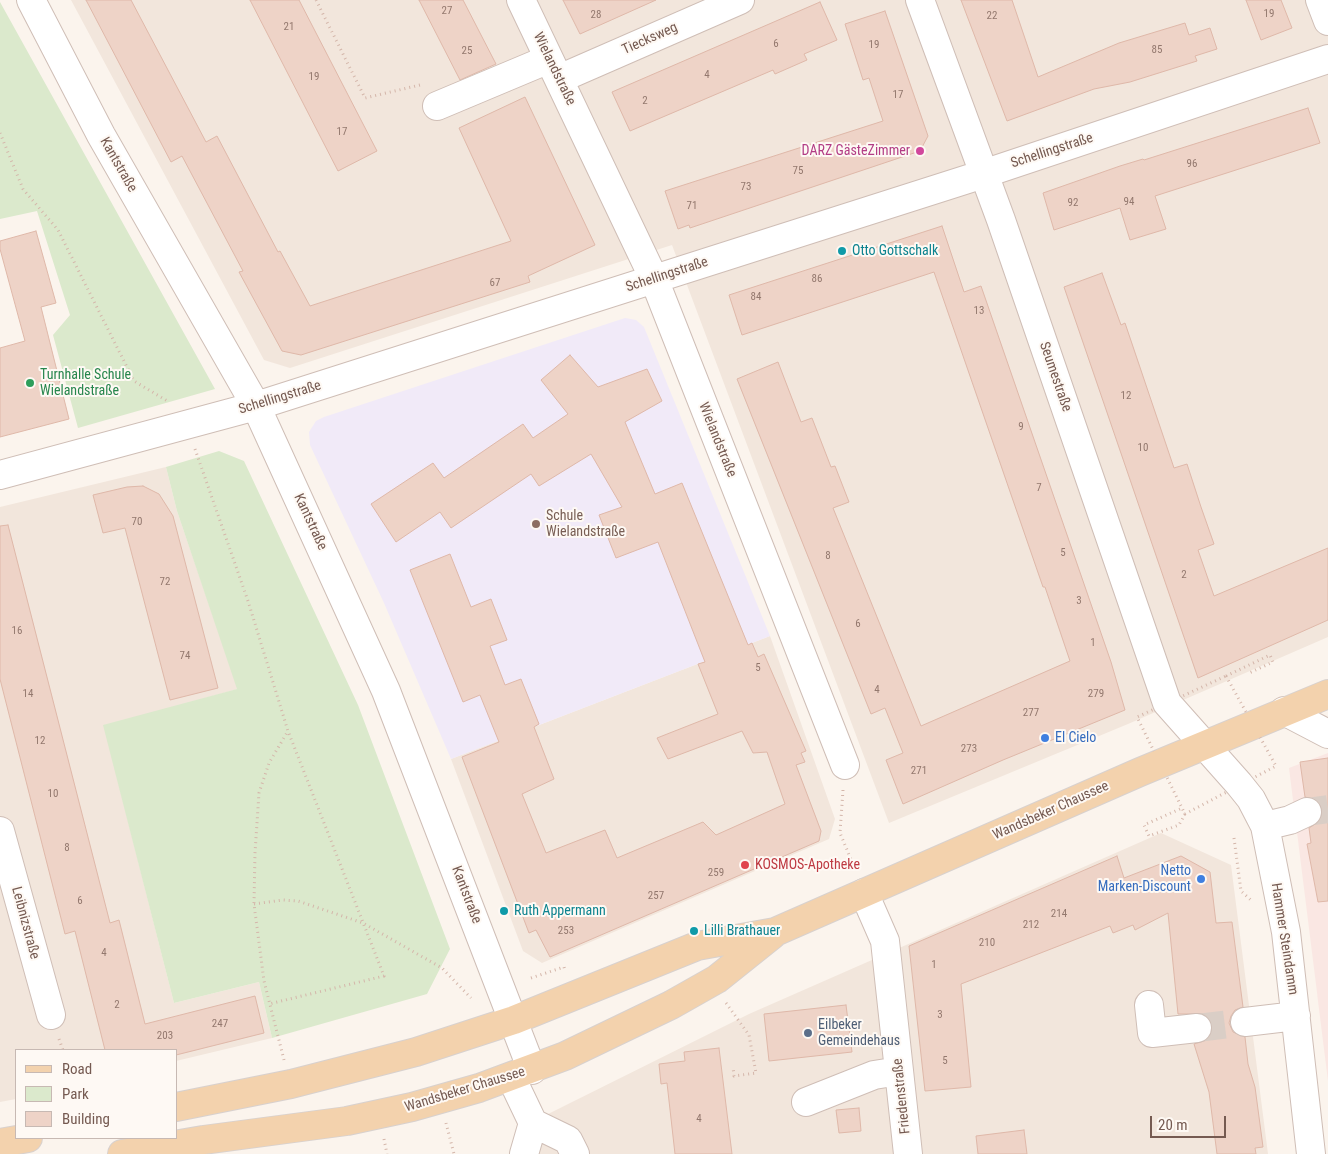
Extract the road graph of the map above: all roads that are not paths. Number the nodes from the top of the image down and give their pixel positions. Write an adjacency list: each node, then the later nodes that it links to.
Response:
1 (31, 0): 12 (street, Kantstraße)
2 (521, 0): 8 (street, Wielandstraße)
3 (740, 0): 8 (street, Tiecksweg)
4 (920, 0): 10 (street, Seumestraße)
5 (1320, 0): 6 (street)
6 (1328, 21)
7 (1328, 59): 10 (street, Schellingstraße)
8 (554, 69): 9 (street, Tiecksweg); 11 (street, Wielandstraße)
9 (437, 106)
10 (983, 174): 11 (street, Schellingstraße); 17 (street, Seumestraße)
11 (654, 279): 12 (street, Schellingstraße); 18 (street, Wielandstraße)
12 (256, 406): 13 (street, Schellingstraße); 27 (street, Kantstraße)
13 (0, 475)
14 (1328, 694): 15 (main road, Wandsbeker Chaussee)
15 (1284, 711): 16 (street); 17 (main road, Wandsbeker Chaussee)
16 (1328, 734)
17 (1204, 744): 20 (street, Hammer Steindamm); 22 (main road, Wandsbeker Chaussee)
18 (846, 765)
19 (1307, 812): 20 (street)
20 (1265, 826): 26 (street, Hammer Steindamm)
21 (0, 831): 25 (street, Leibnizstraße)
22 (864, 892): 23 (main road, Wandsbeker Chaussee); 30 (street, Friedenstraße)
23 (775, 932): 27 (main road, Wandsbeker Chaussee); 31 (main road, Wandsbeker Chaussee)
24 (1149, 1005): 29 (street)
25 (51, 1015)
26 (1296, 1016): 28 (street); 42 (street, Hammer Steindamm)
27 (514, 1020): 31 (street, Kantstraße); 33 (main road, Wandsbeker Chaussee)
28 (1245, 1022)
29 (1197, 1028)
30 (899, 1071): 32 (street); 41 (street, Friedenstraße)
31 (522, 1073): 34 (street, Kantstraße); 37 (main road, Wandsbeker Chaussee)
32 (806, 1102)
33 (178, 1107)
34 (533, 1123): 39 (street); 40 (street)
35 (22, 1139): 36 (main road)
36 (0, 1143)
37 (166, 1150): 38 (main road, Wandsbeker Chaussee)
38 (122, 1154)
39 (524, 1154)
40 (575, 1154)
41 (908, 1154)
42 (1312, 1154)

